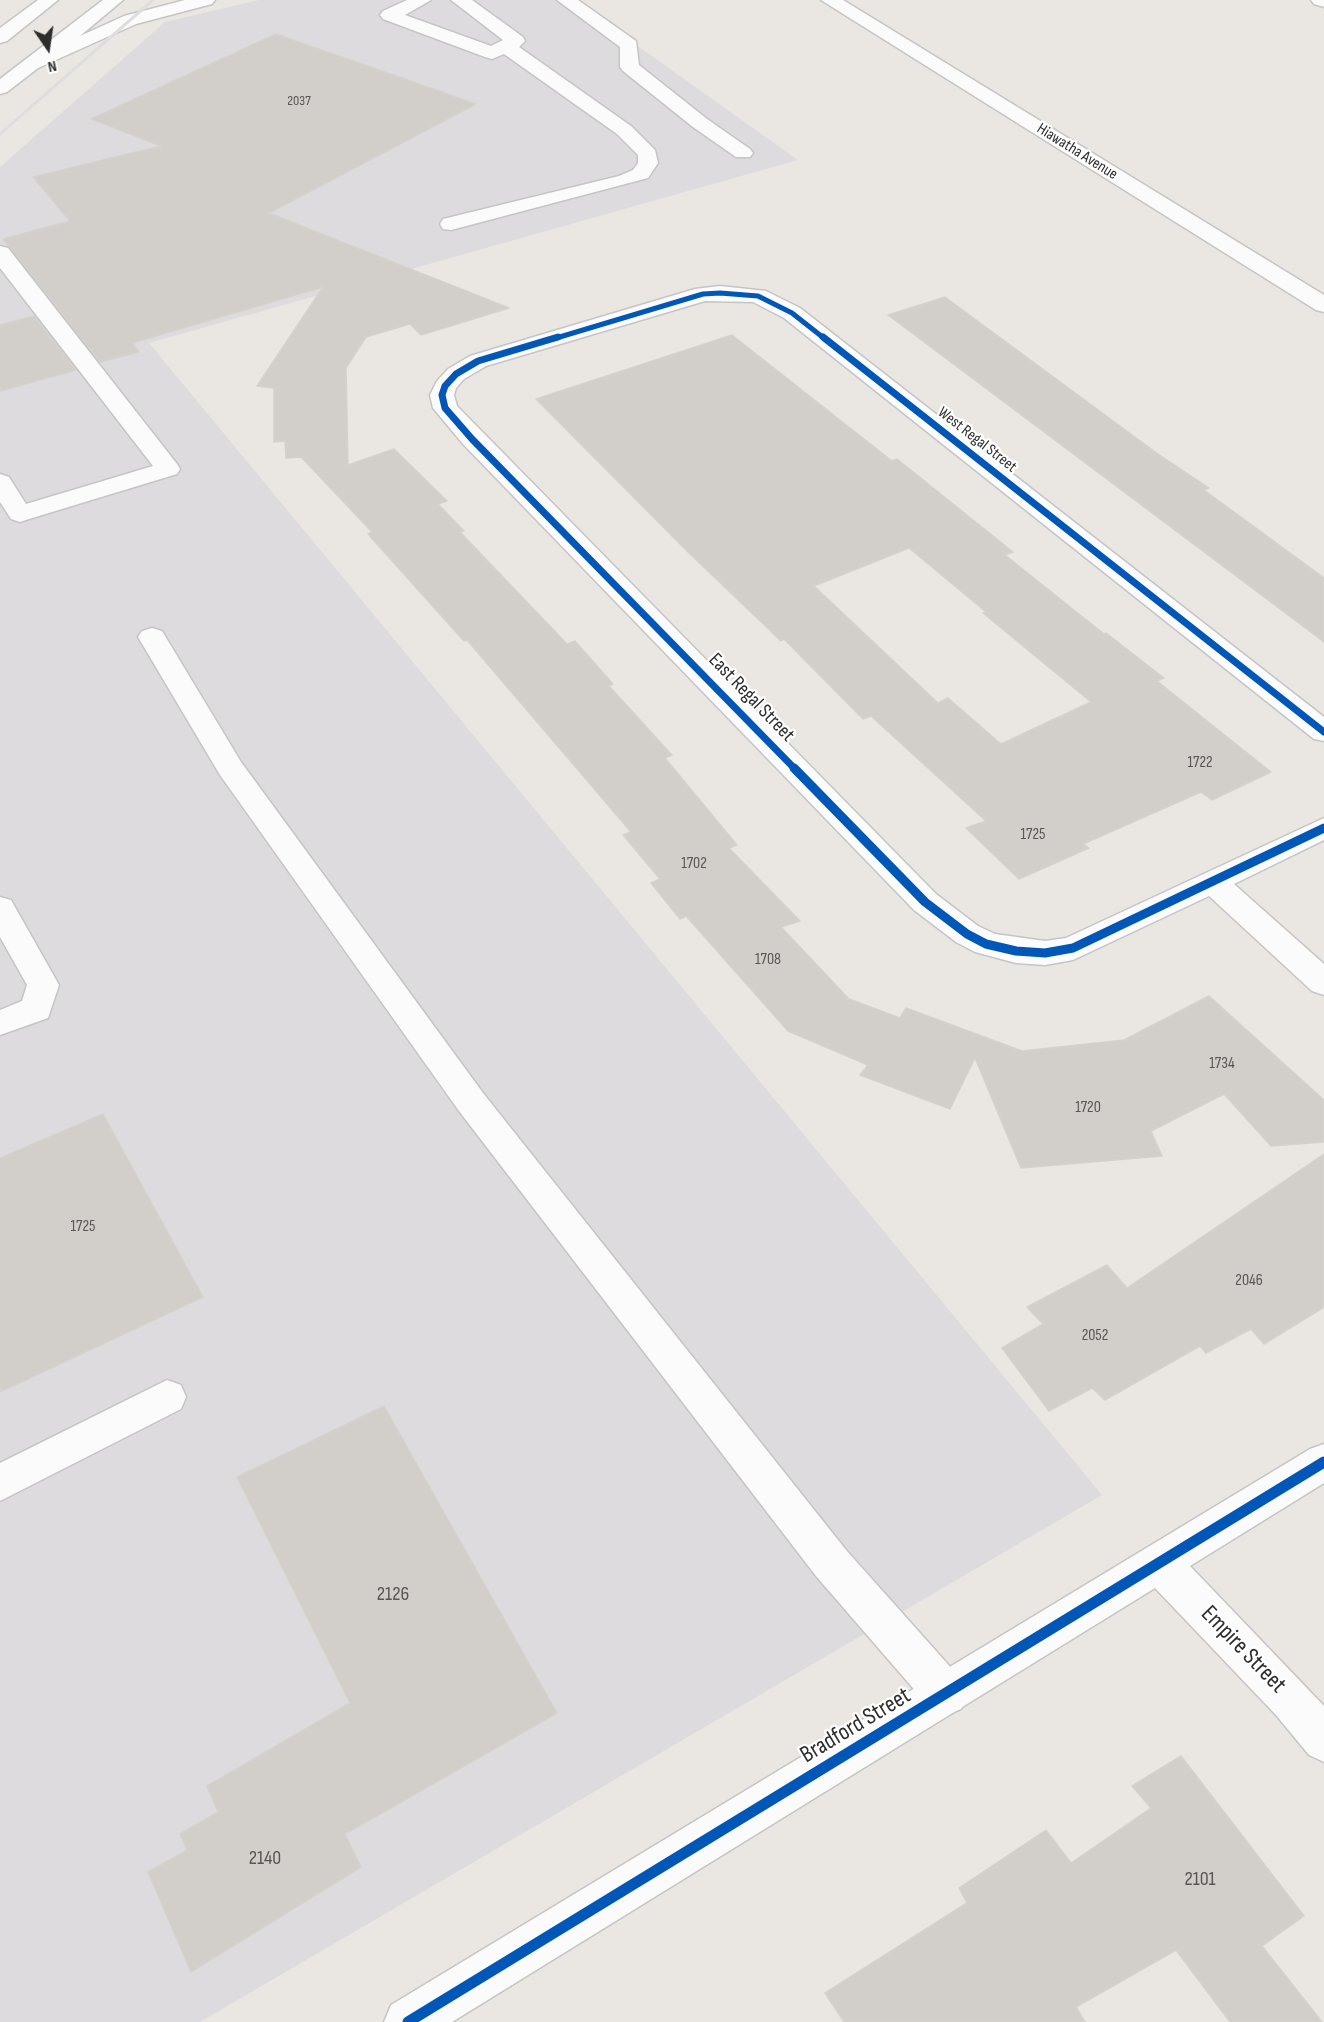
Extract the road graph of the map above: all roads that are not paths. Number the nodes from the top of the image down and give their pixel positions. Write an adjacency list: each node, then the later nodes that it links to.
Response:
1 (49, 0): 8 (street)
2 (114, 0): 10 (street)
3 (206, 0): 10 (street)
4 (422, 0): 9 (street)
5 (460, 0): 9 (street)
6 (566, 0): 12 (street)
7 (830, 0): 16 (street, Hiawatha Avenue)
8 (0, 37)
9 (505, 46): 13 (street)
10 (29, 65): 11 (street)
11 (0, 88)
12 (743, 153)
13 (451, 224)
14 (0, 253): 19 (street)
15 (1313, 277): 16 (street)
16 (1291, 285): 17 (street, Hiawatha Avenue)
17 (1324, 305)
18 (573, 332): 21 (street, West Regal Street); 23 (street, East Regal Street)
19 (0, 482)
20 (152, 637): 31 (street)
21 (1324, 732)
22 (1324, 828): 23 (street)
23 (1213, 882): 25 (street)
24 (0, 908): 26 (street)
25 (1324, 983)
26 (0, 1023)
27 (167, 1397): 29 (street)
28 (1324, 1462): 30 (street, Bradford Street)
29 (0, 1482)
30 (1159, 1563): 31 (street, Bradford Street); 32 (street, Empire Street)
31 (946, 1694): 33 (street, Bradford Street)
32 (1324, 1740)
33 (408, 2022)

